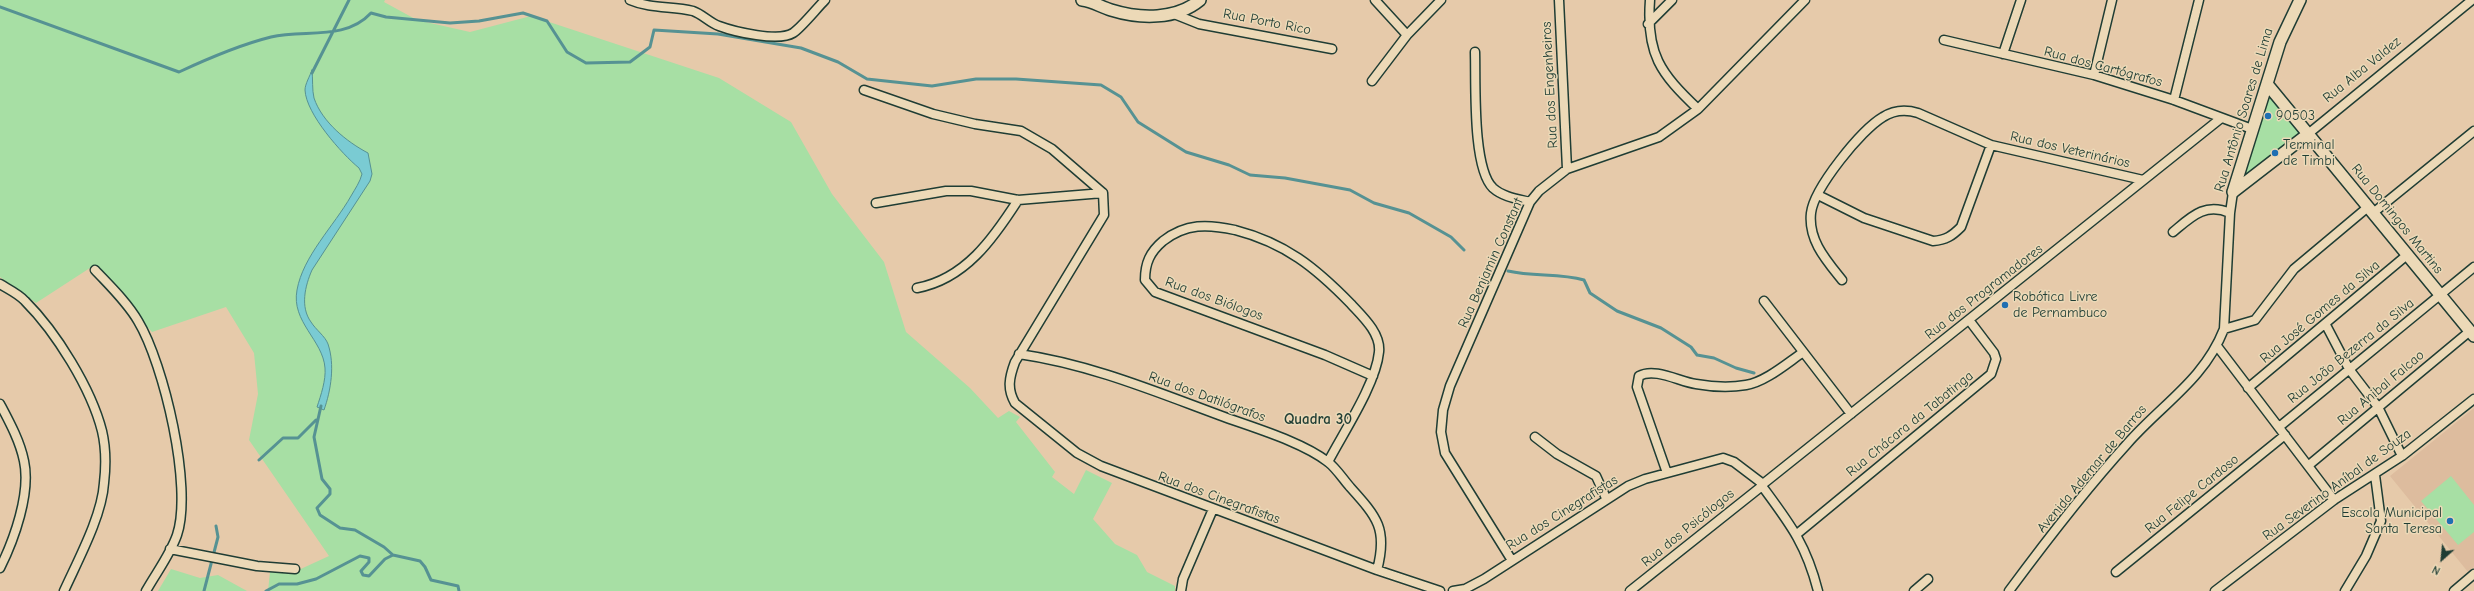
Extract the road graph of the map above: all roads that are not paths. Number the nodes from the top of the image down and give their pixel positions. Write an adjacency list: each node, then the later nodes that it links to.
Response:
1 (630, 0): 2 (street)
2 (825, 0)
3 (1085, 0): 16 (street, Rua Porto Rico)
4 (1200, 0): 16 (street, Rua Porto Rico)
5 (1375, 0): 18 (street)
6 (1441, 0): 18 (street)
7 (1559, 0): 34 (street, Rua dos Engenheiros)
8 (1650, 0): 17 (street)
9 (1672, 0): 17 (street)
10 (1804, 0): 28 (street, Rua Benjamin Constant)
11 (2021, 0): 22 (street)
12 (2112, 0): 23 (street)
13 (2199, 0): 27 (street)
14 (2300, 0): 25 (street, Rua Antônio Soares de Lima)
15 (2472, 0): 32 (street, Rua Alba Valdez)
16 (1174, 14): 20 (street, Rua Porto Rico)
17 (1648, 24): 28 (street)
18 (1407, 35): 24 (street)
19 (1944, 40): 22 (street, Rua dos Cartógrafos)
20 (1332, 49)
21 (1475, 52): 40 (street)
22 (2003, 54): 23 (street, Rua dos Cartógrafos)
23 (2094, 75): 27 (street, Rua dos Cartógrafos)
24 (1372, 81)
25 (2267, 84): 30 (street, Rua Antônio Soares de Lima); 32 (street, Rua Domingos Martins)
26 (864, 90): 37 (street)
27 (2174, 100): 29 (street, Rua dos Cartógrafos)
28 (1698, 109): 34 (street, Rua Benjamin Constant)
29 (2220, 119): 30 (street, Rua dos Cartógrafos); 35 (street, Rua dos Programadores)
30 (2252, 129): 36 (street, Rua Antônio Soares de Lima)
31 (2474, 131): 42 (street)
32 (2308, 134): 36 (street, Rua Alba Valdez); 42 (street, Rua Domingos Martins)
33 (1991, 145): 35 (street, Rua dos Veterinários); 38 (street, Rua dos Veterinários); 38 (street, Rua dos Veterinários)
34 (1567, 169): 40 (street, Rua Benjamin Constant)
35 (2143, 180): 53 (street, Rua dos Programadores)
36 (2233, 192): 43 (street, Rua Antônio Soares de Lima)
37 (1103, 193): 39 (street); 59 (street)
38 (1818, 195): 48 (street, Rua dos Veterinários)
39 (1018, 200): 41 (street); 50 (street)
40 (1530, 202): 81 (street, Rua Benjamin Constant)
41 (876, 204)
42 (2370, 210): 45 (street, Rua Domingos Martins); 55 (street)
43 (2230, 213): 44 (street); 55 (street, Rua Antônio Soares de Lima)
44 (2173, 232)
45 (2407, 256): 51 (street, Rua Domingos Martins); 54 (street, Rua José Gomes da Silva)
46 (2474, 267): 51 (street, Rua João Bezerra da Silva)
47 (95, 270): 80 (street)
48 (1842, 280)
49 (0, 284): 88 (street)
50 (916, 288)
51 (2440, 294): 56 (street, Rua Domingos Martins); 60 (street, Rua João Bezerra da Silva)
52 (1764, 301): 58 (street)
53 (1969, 320): 66 (street, Rua dos Programadores); 79 (street, Rua Chácara da Tabatinga)
54 (2326, 325): 60 (street); 62 (street, Rua José Gomes da Silva)
55 (2224, 329): 57 (street, Avenida Ademar de Barros)
56 (2472, 333): 65 (street, Rua Anibal Falcao)
57 (2217, 346): 62 (street); 96 (street, Avenida Ademar de Barros)
58 (1802, 353): 66 (street); 73 (street)
59 (1019, 354): 71 (street, Rua dos Datilógrafos); 78 (street, Rua dos Cinegrafistas)
60 (2349, 369): 65 (street); 67 (street, Rua João Bezerra da Silva)
61 (1373, 376): 61 (street, Rua dos Biólogos); 71 (street, Rua dos Biólogos)
62 (2248, 388): 67 (street)
63 (2474, 399): 70 (street, Rua Severino Aníbal de Souza)
64 (0, 404): 82 (street)
65 (2378, 407): 70 (street); 72 (street, Rua Anibal Falcao)
66 (1851, 414): 75 (street, Rua dos Programadores)
67 (2278, 427): 68 (street)
68 (2285, 436): 72 (street); 85 (street, Rua Felipe Cardoso)
69 (1535, 437): 76 (street)
70 (2402, 456): 74 (street, Rua Severino Aníbal de Souza)
71 (1328, 462): 84 (street, Rua dos Datilógrafos)
72 (2309, 465): 77 (street)
73 (1667, 473): 75 (street, Rua dos Cinegrafistas); 76 (street, Rua dos Cinegrafistas)
74 (2375, 475): 77 (street, Rua Severino Aníbal de Souza); 98 (street)
75 (1763, 485): 79 (street, Rua dos Cinegrafistas); 93 (street, Rua dos Psicólogos)
76 (1606, 498): 81 (street, Rua dos Cinegrafistas)
77 (2334, 500): 97 (street, Rua Severino Aníbal de Souza)
78 (1213, 509): 84 (street, Rua dos Cinegrafistas); 90 (street)
79 (1797, 534): 94 (street, Rua dos Cinegrafistas)
80 (170, 549): 83 (street); 89 (street)
81 (1511, 560): 92 (street, Rua dos Cinegrafistas)
82 (0, 568)
83 (296, 569)
84 (1377, 570): 91 (street, Rua dos Cinegrafistas)
85 (2116, 572)
86 (2474, 574): 99 (street)
87 (1928, 579): 95 (street)
88 (64, 591)
89 (146, 591)
90 (1181, 591)
91 (1440, 591)
92 (1453, 591)
93 (1630, 591)
94 (1818, 591)
95 (1914, 591)
96 (2009, 591)
97 (2215, 591)
98 (2345, 591)
99 (2454, 591)

